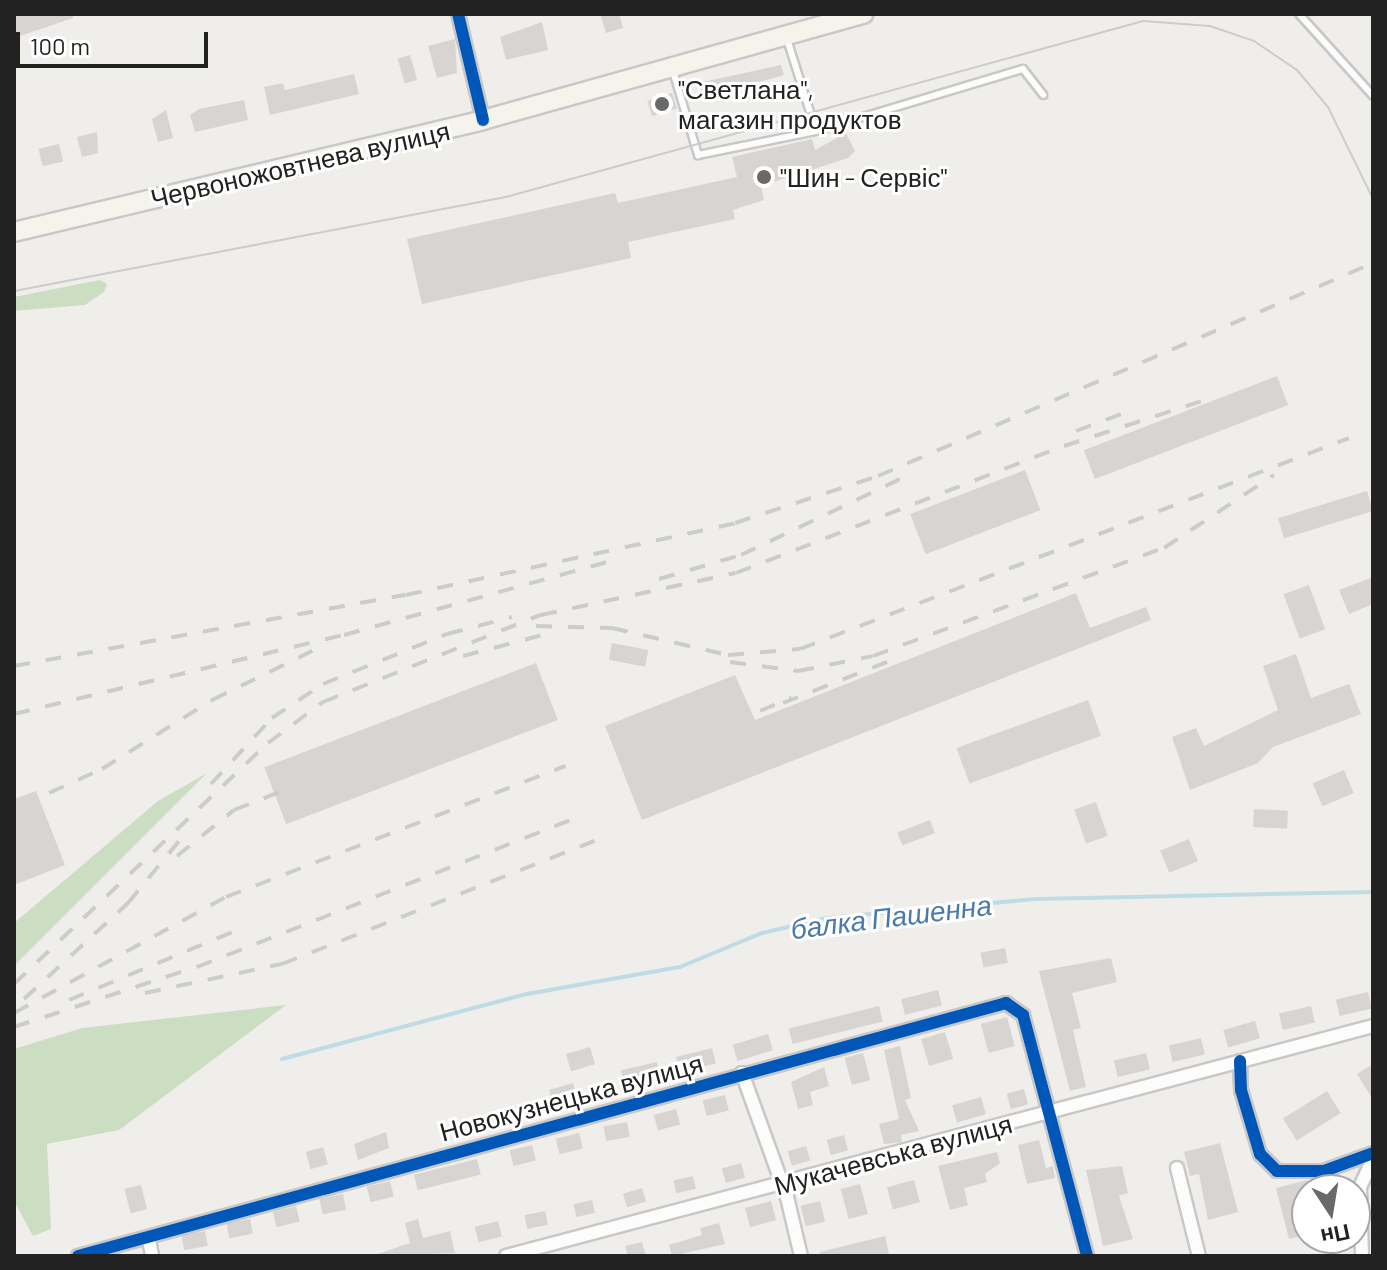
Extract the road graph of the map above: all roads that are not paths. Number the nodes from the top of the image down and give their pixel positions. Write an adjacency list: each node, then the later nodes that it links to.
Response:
1 (458, 14): 8 (street)
2 (863, 14): 4 (main road, Червоножовтнева вулиця)
3 (1299, 14): 7 (lane)
4 (786, 36): 5 (main road, Червоножовтнева вулиця); 9 (lane)
5 (672, 69): 8 (main road, Червоножовтнева вулиця); 9 (lane)
6 (1043, 95): 9 (lane)
7 (1373, 96)
8 (483, 120): 10 (main road, Червоножовтнева вулиця)
9 (816, 131)
10 (14, 232)
11 (1373, 1026): 12 (street, Мукачевська вулиця)
12 (1240, 1061): 14 (street, Мукачевська вулиця); 15 (street)
13 (742, 1073): 14 (street, Новокузнецька вулиця); 18 (street); 19 (street, Новокузнецька вулиця)
14 (1051, 1112): 18 (street, Мукачевська вулиця); 24 (street)
15 (1373, 1153)
16 (1373, 1159): 26 (street)
17 (1177, 1168): 25 (street)
18 (779, 1184): 22 (street, Мукачевська вулиця); 23 (street)
19 (149, 1240): 20 (street, Новокузнецька вулиця); 21 (street)
20 (78, 1256)
21 (152, 1256)
22 (506, 1256)
23 (801, 1256)
24 (1087, 1256)
25 (1199, 1256)
26 (1362, 1256)

